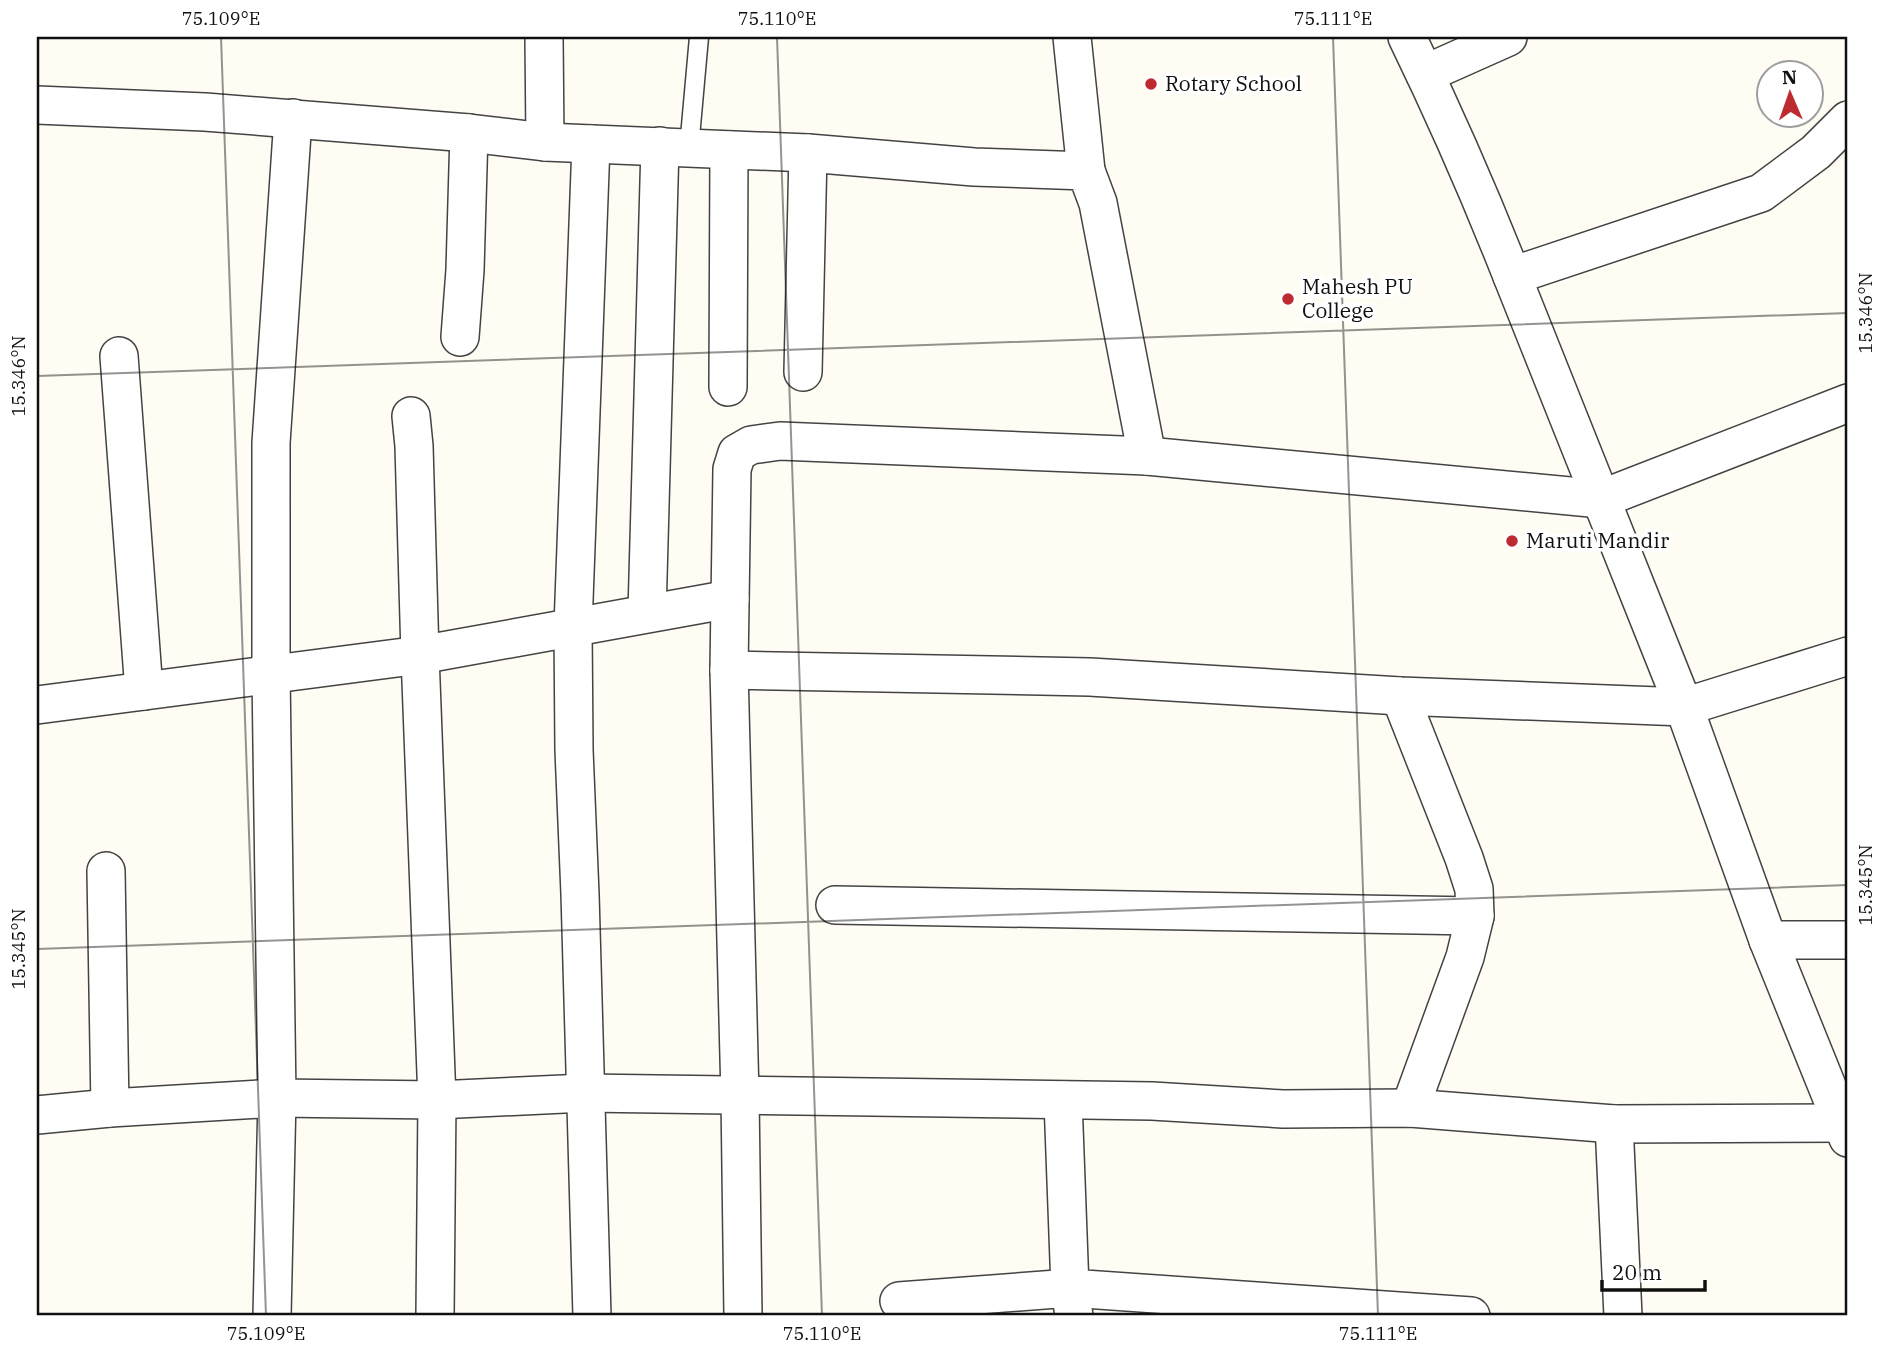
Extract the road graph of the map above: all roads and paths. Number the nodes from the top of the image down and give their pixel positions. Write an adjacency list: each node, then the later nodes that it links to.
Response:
1 (544, 37): 11 (street)
2 (699, 37): 13 (lane)
3 (1072, 37): 16 (street)
4 (1407, 37): 6 (street)
5 (1508, 37): 6 (street)
6 (1425, 74): 17 (street)
7 (37, 105): 8 (street)
8 (293, 118): 10 (street); 32 (street)
9 (1848, 120): 17 (street)
10 (469, 133): 11 (street); 18 (street)
11 (545, 142): 12 (street)
12 (591, 144): 13 (street); 28 (street)
13 (675, 147): 14 (street); 27 (street)
14 (729, 150): 15 (street); 21 (street)
15 (808, 153): 16 (street); 20 (street)
16 (1086, 172): 24 (street)
17 (1512, 276): 25 (street)
18 (460, 337)
19 (119, 356): 33 (street)
20 (803, 372)
21 (728, 387)
22 (1848, 403): 25 (street)
23 (411, 416): 29 (street)
24 (1147, 456): 25 (street); 26 (street)
25 (1601, 499): 36 (street)
26 (730, 599): 27 (street); 31 (street)
27 (647, 614): 28 (street)
28 (573, 627): 29 (street); 42 (street)
29 (420, 655): 32 (street); 45 (street)
30 (1848, 656): 36 (street)
31 (729, 670): 34 (street); 43 (street)
32 (271, 674): 33 (street); 44 (street)
33 (144, 691): 35 (street)
34 (1400, 696): 36 (street); 39 (street)
35 (37, 705)
36 (1684, 707): 40 (street)
37 (106, 871): 47 (street)
38 (835, 905): 39 (street)
39 (1475, 916): 48 (street)
40 (1768, 940): 41 (street); 51 (street)
41 (1848, 940)
42 (585, 1093): 43 (street); 45 (street); 56 (street)
43 (740, 1096): 46 (street); 57 (street)
44 (277, 1098): 45 (street); 47 (street); 54 (street)
45 (437, 1100): 55 (street)
46 (1063, 1100): 48 (street); 53 (street)
47 (110, 1108): 49 (street)
48 (1410, 1108): 50 (street)
49 (37, 1115)
50 (1614, 1124): 51 (street); 59 (street)
51 (1845, 1131)
52 (899, 1301): 53 (street)
53 (1072, 1302): 58 (street)
54 (272, 1316)
55 (435, 1316)
56 (592, 1316)
57 (743, 1316)
58 (1471, 1316)
59 (1623, 1316)

